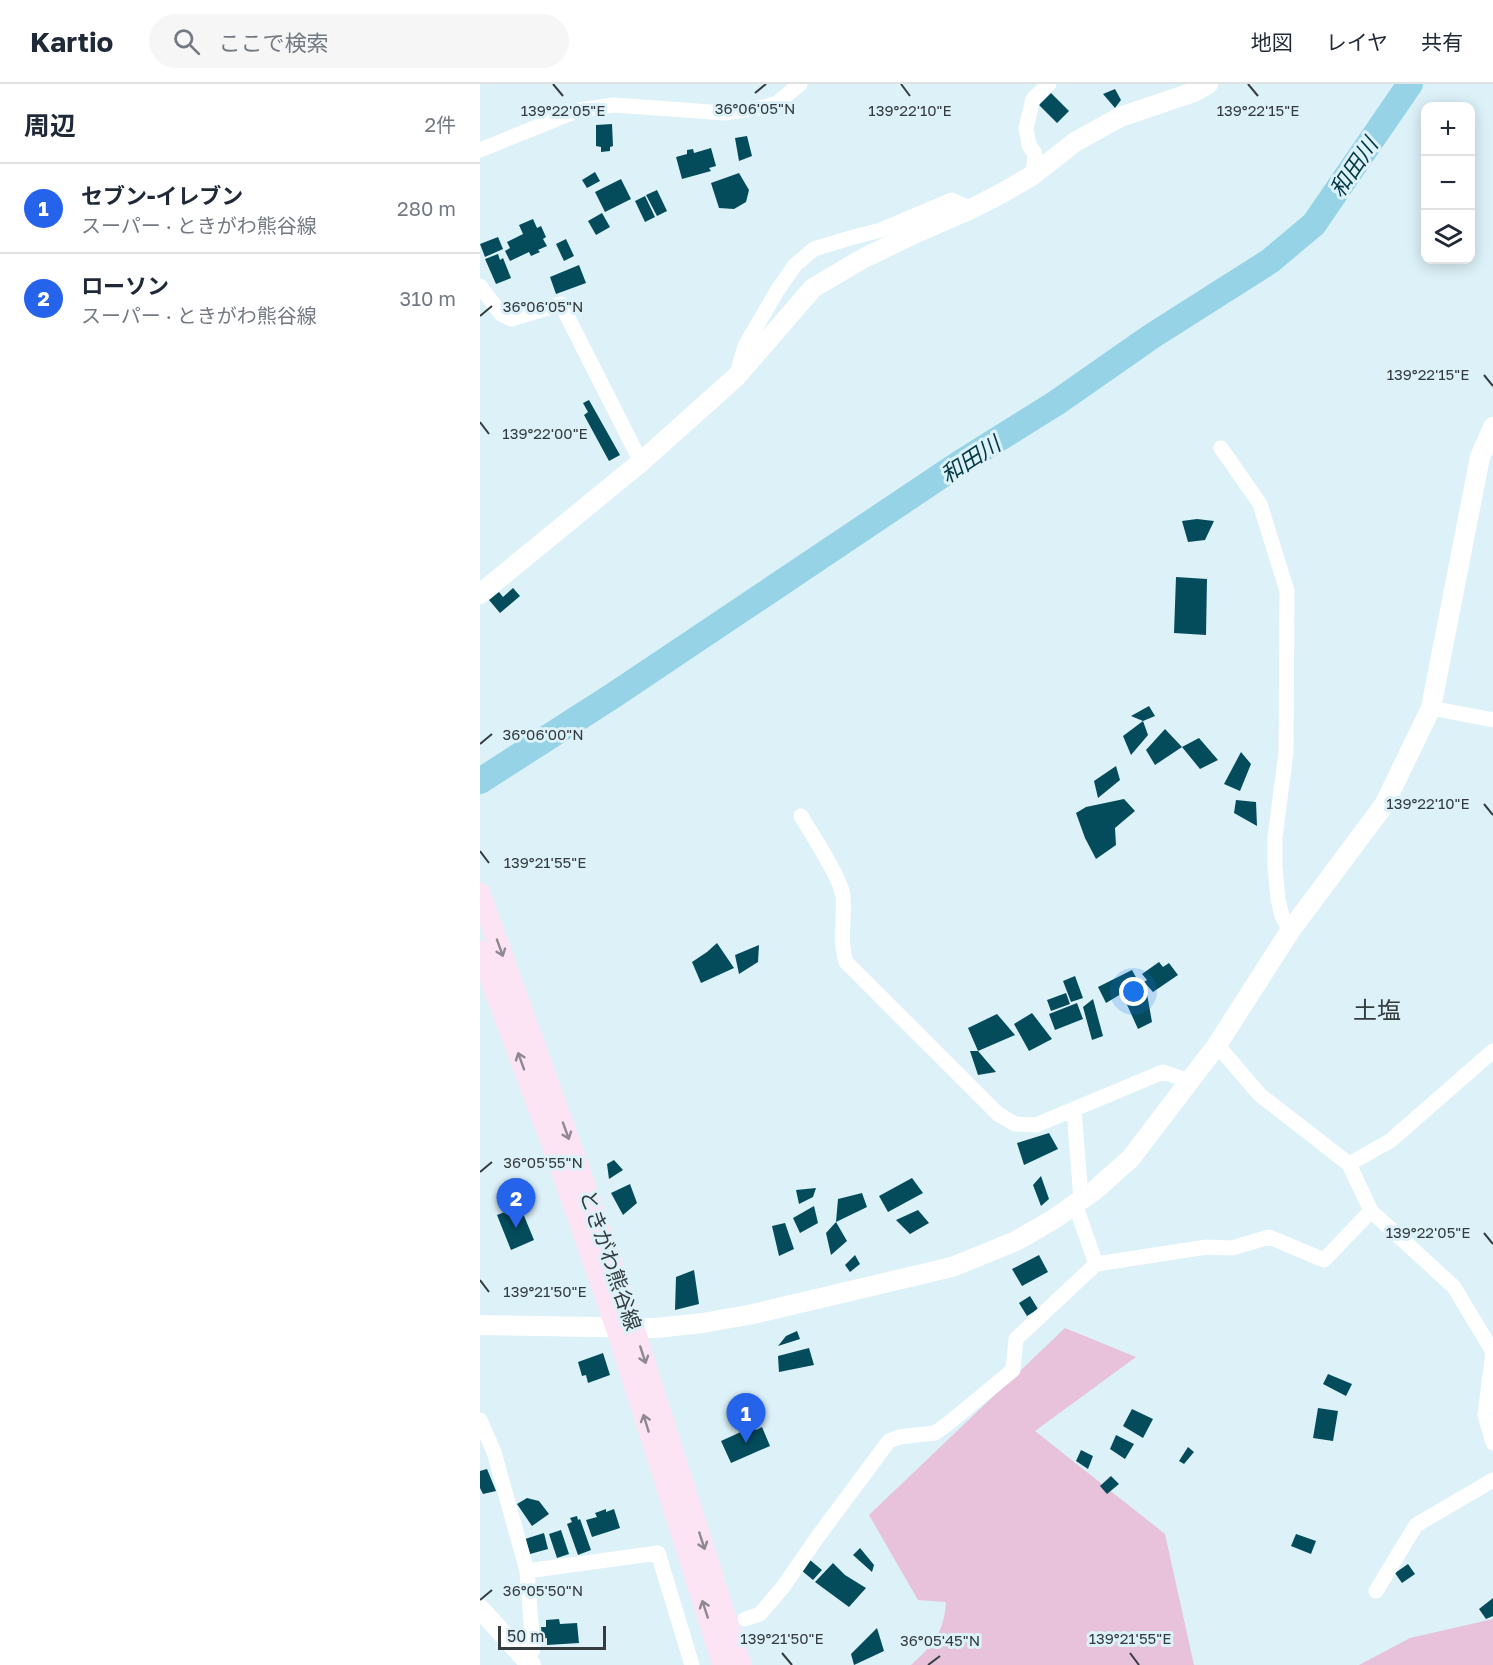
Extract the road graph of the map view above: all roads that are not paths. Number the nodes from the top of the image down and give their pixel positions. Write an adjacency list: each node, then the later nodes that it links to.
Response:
1 (800, 84): 4 (street)
2 (1049, 84): 5 (street)
3 (1208, 84): 5 (street)
4 (480, 150)
5 (1033, 175): 6 (street)
6 (971, 209): 8 (street); 8 (street)
7 (480, 286): 11 (street)
8 (736, 377): 11 (street)
9 (1493, 427): 13 (street)
10 (1221, 448): 17 (street)
11 (641, 462): 12 (street)
12 (480, 594)
13 (1431, 708): 14 (street); 17 (street)
14 (1493, 720)
15 (801, 816): 22 (street)
16 (480, 893): 28 (main road, ときがわ熊谷線, one-way to 28)
17 (1290, 932): 19 (street)
18 (480, 951): 28 (main road, ときがわ熊谷線, one-way to 18)
19 (1217, 1045): 21 (street); 23 (street)
20 (1493, 1051): 23 (street)
21 (1189, 1082): 22 (street); 24 (street)
22 (1074, 1109): 24 (street)
23 (1349, 1164): 25 (street)
24 (1078, 1202): 26 (street); 28 (street)
25 (1371, 1211): 26 (street); 30 (street)
26 (1096, 1264): 35 (street)
27 (480, 1325): 28 (street)
28 (625, 1327): 38 (main road, ときがわ熊谷線, one-way to 28); 39 (main road, ときがわ熊谷線, one-way to 39)
29 (480, 1420): 32 (street)
30 (1493, 1443)
31 (1493, 1480): 33 (street)
32 (528, 1571): 36 (street); 37 (street)
33 (1376, 1591)
34 (480, 1609): 36 (street)
35 (745, 1619)
36 (529, 1663)
37 (692, 1665)
38 (723, 1665)
39 (741, 1665)

